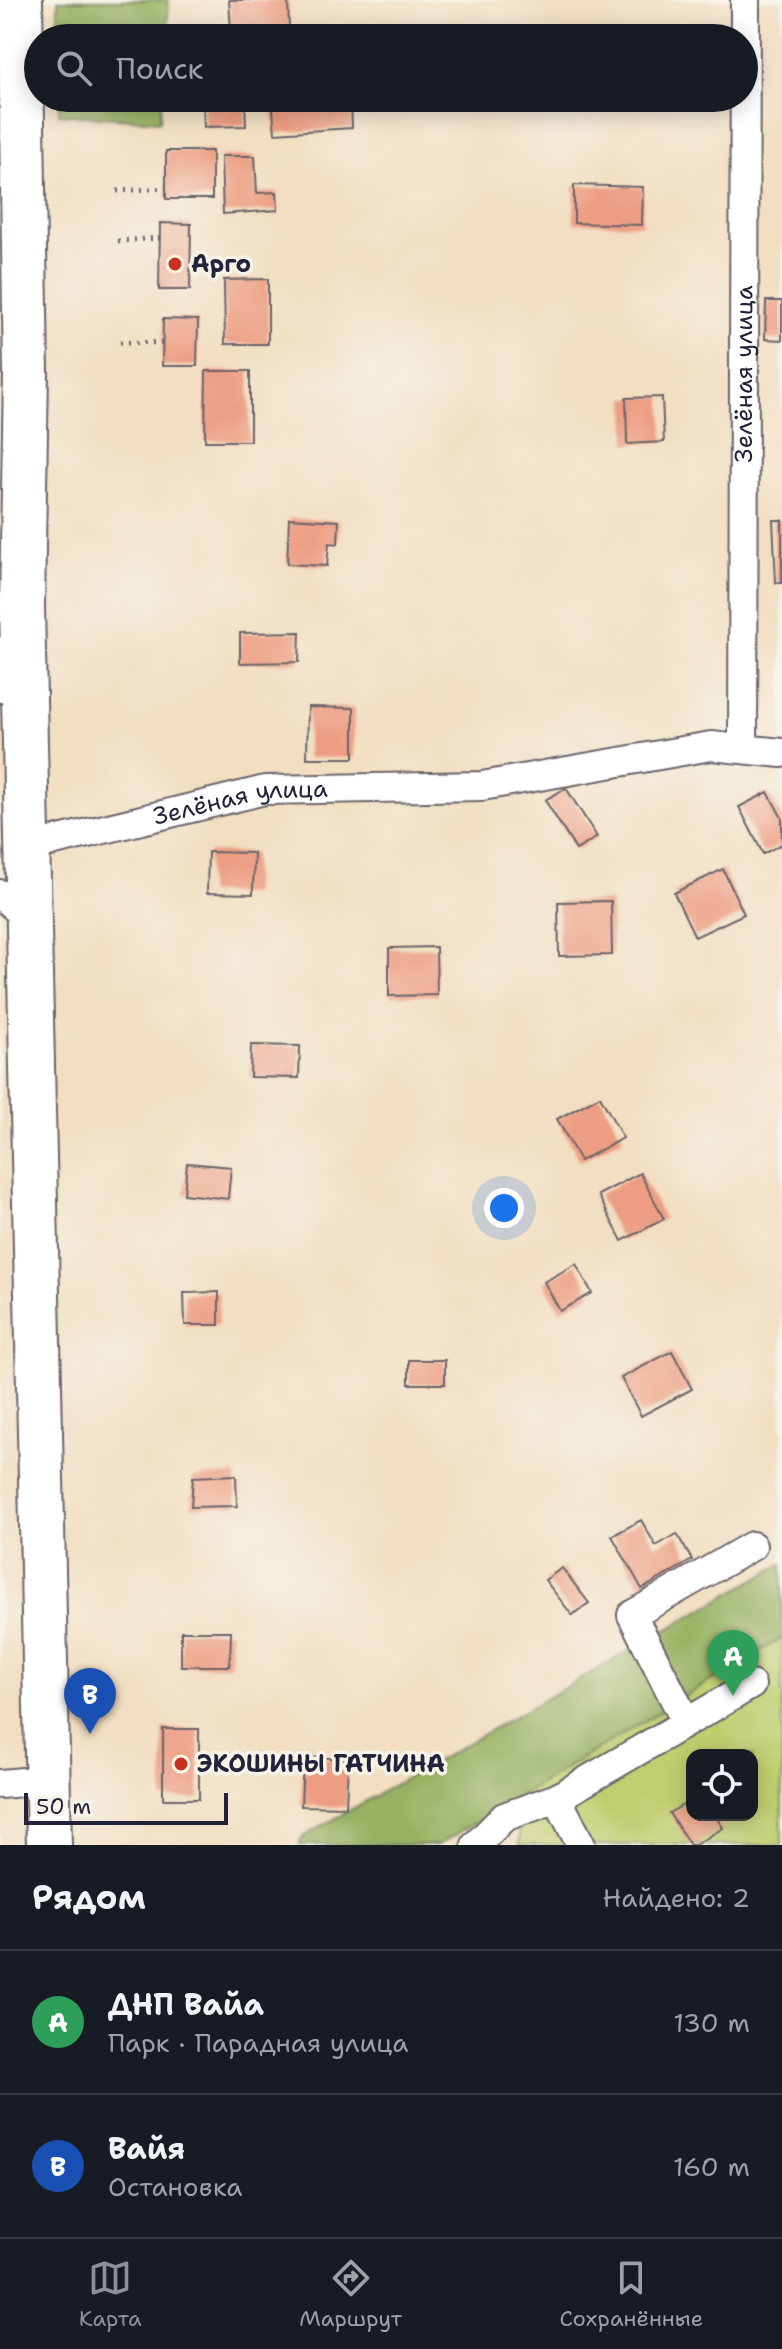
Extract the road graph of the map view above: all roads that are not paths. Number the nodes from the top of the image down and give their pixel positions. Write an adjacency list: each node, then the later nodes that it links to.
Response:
1 (20, 0): 6 (main road)
2 (745, 0): 3 (street, Зелёная улица)
3 (745, 24)
4 (745, 112): 8 (street, Зелёная улица)
5 (0, 499): 6 (main road)
6 (22, 606): 7 (street); 10 (main road)
7 (0, 688)
8 (743, 748): 9 (street, Зелёная улица); 10 (street, Зелёная улица)
9 (782, 753)
10 (26, 848): 11 (main road)
11 (14, 907): 15 (main road)
12 (752, 1546): 14 (street)
13 (751, 1685): 14 (street)
14 (686, 1722): 17 (street)
15 (47, 1780): 16 (street); 18 (main road)
16 (0, 1784)
17 (557, 1798): 19 (street); 20 (street)
18 (49, 1845)
19 (476, 1845)
20 (581, 1845)

